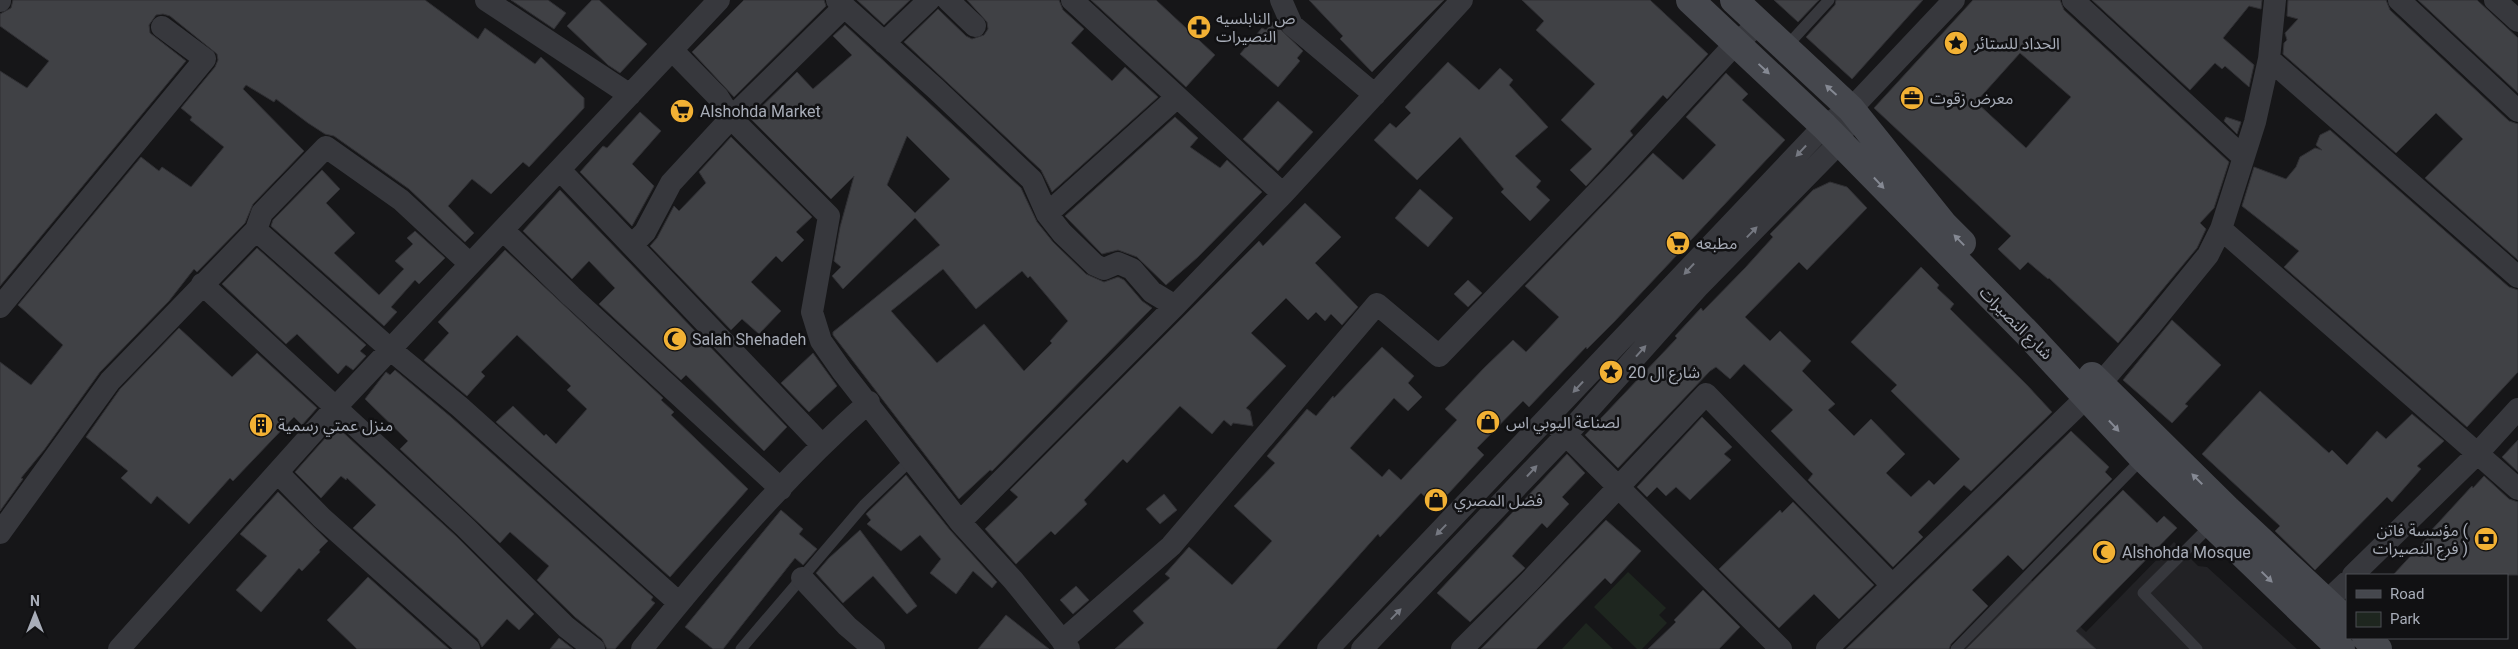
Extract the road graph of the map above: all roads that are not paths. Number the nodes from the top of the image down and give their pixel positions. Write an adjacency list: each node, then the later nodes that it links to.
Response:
1 (486, 0): 26 (street)
2 (719, 0): 24 (street)
3 (929, 0): 21 (street)
4 (948, 0): 19 (street)
5 (1072, 0): 28 (street)
6 (1281, 0): 27 (street)
7 (1462, 0): 27 (street)
8 (1690, 0): 22 (main road, شارع النصيرات)
9 (1734, 0): 18 (main road, شارع النصيرات)
10 (1829, 0): 23 (lane)
11 (1954, 0): 29 (street)
12 (2073, 0): 33 (street)
13 (2275, 0): 25 (street)
14 (2399, 0): 30 (street)
15 (2495, 0): 17 (street)
16 (841, 4): 21 (street); 31 (street)
17 (2518, 21)
18 (1759, 24): 22 (street); 23 (main road, شارع النصيرات)
19 (975, 26)
20 (162, 27): 45 (street)
21 (884, 43): 36 (street)
22 (1736, 43): 32 (main road, شارع النصيرات, one-way to 32); 72 (street)
23 (1784, 48): 29 (main road, شارع النصيرات, one-way to 23)
24 (672, 50): 26 (street); 31 (street)
25 (2269, 59): 33 (street); 42 (street)
26 (630, 95): 34 (street)
27 (1375, 95): 35 (street)
28 (1176, 98): 35 (street); 36 (street)
29 (1851, 109): 32 (street); 47 (main road, شارع النصيرات, one-way to 29)
30 (2518, 111)
31 (731, 118): 40 (street); 48 (street)
32 (1832, 134): 47 (main road, شارع النصيرات, one-way to 47); 51 (street, one-way to 51); 52 (street, one-way to 32)
33 (2242, 156): 37 (street)
34 (560, 170): 39 (street); 40 (street)
35 (1282, 194): 44 (street)
36 (1047, 214): 44 (street)
37 (2220, 229): 47 (street); 55 (street)
38 (256, 230): 41 (street); 43 (street); 46 (street)
39 (503, 230): 41 (street); 59 (street)
40 (633, 244): 53 (street)
41 (470, 264): 46 (street)
42 (2518, 277)
43 (202, 284): 49 (street); 63 (street)
44 (1175, 306): 62 (street)
45 (0, 307)
46 (391, 350): 49 (street); 69 (street)
47 (2093, 390): 54 (main road, شارع النصيرات); 67 (street)
48 (868, 402): 53 (street); 56 (street)
49 (335, 408): 57 (street); 75 (street)
50 (2518, 409): 55 (street)
51 (1548, 418): 52 (street); 79 (street, one-way to 79)
52 (1566, 434): 58 (street); 80 (street, one-way to 52)
53 (821, 444): 59 (street)
54 (2152, 449): 61 (main road, شارع النصيرات); 84 (lane)
55 (2477, 454): 60 (street); 64 (street)
56 (912, 459): 62 (street); 65 (lane)
57 (278, 473): 73 (street); 74 (street)
58 (1618, 487): 67 (street); 81 (street); 82 (street)
59 (781, 489): 69 (street)
60 (2518, 490)
61 (2220, 516): 68 (main road, شارع النصيرات); 85 (lane); 86 (main road, شارع النصيرات, one-way to 86)
62 (960, 522): 72 (street)
63 (0, 533)
64 (2354, 574)
65 (802, 578): 77 (lane); 78 (street)
66 (2346, 583): 68 (street)
67 (1892, 584): 83 (street)
68 (2326, 602): 70 (main road, شارع النصيرات)
69 (679, 603): 76 (street)
70 (2346, 620)
71 (2367, 639): 87 (main road)
72 (1066, 645)
73 (119, 649)
74 (469, 649)
75 (594, 649)
76 (642, 649)
77 (741, 649)
78 (874, 649)
79 (1328, 649)
80 (1362, 649)
81 (1462, 649)
82 (1781, 649)
83 (1827, 649)
84 (1956, 649)
85 (2197, 649)
86 (2341, 649)
87 (2378, 649)

